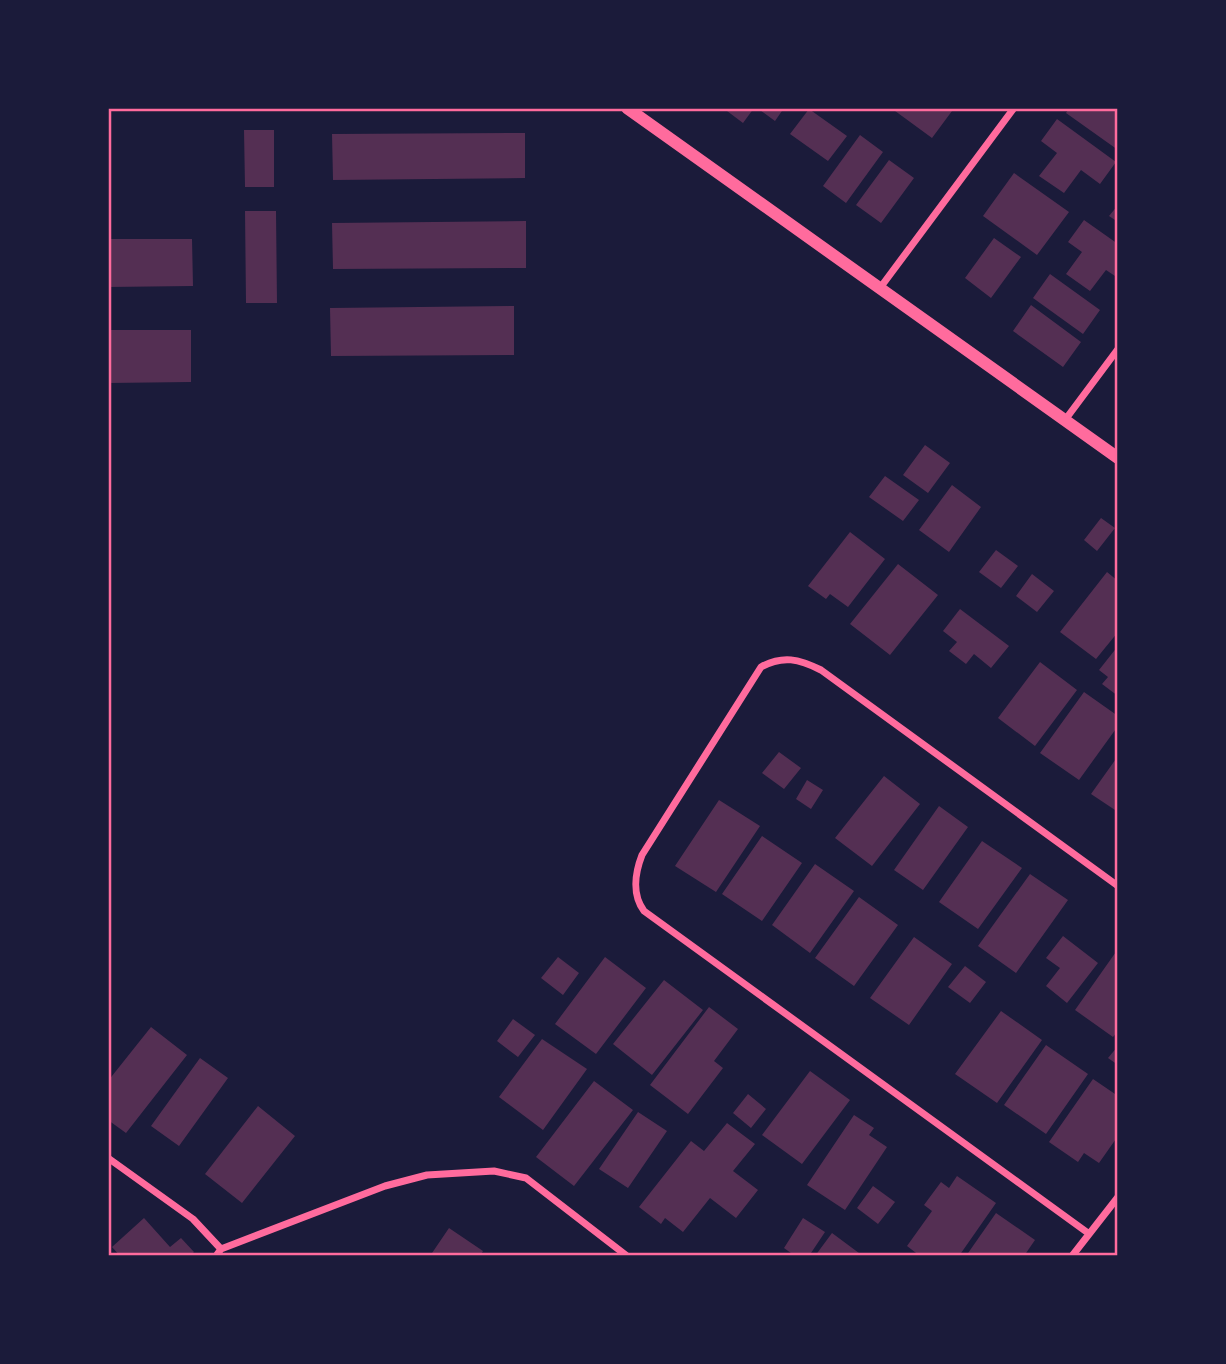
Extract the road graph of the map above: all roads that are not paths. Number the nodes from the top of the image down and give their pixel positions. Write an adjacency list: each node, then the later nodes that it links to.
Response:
1 (627, 108): 3 (street)
2 (1014, 108): 3 (street)
3 (880, 288): 5 (street)
4 (1118, 349): 5 (street)
5 (1065, 421): 6 (street)
6 (1118, 458)
7 (1118, 886): 10 (street)
8 (108, 1158): 11 (street)
9 (1118, 1197): 10 (street)
10 (1088, 1233): 13 (street)
11 (218, 1252): 12 (street)
12 (627, 1255)
13 (1072, 1255)

